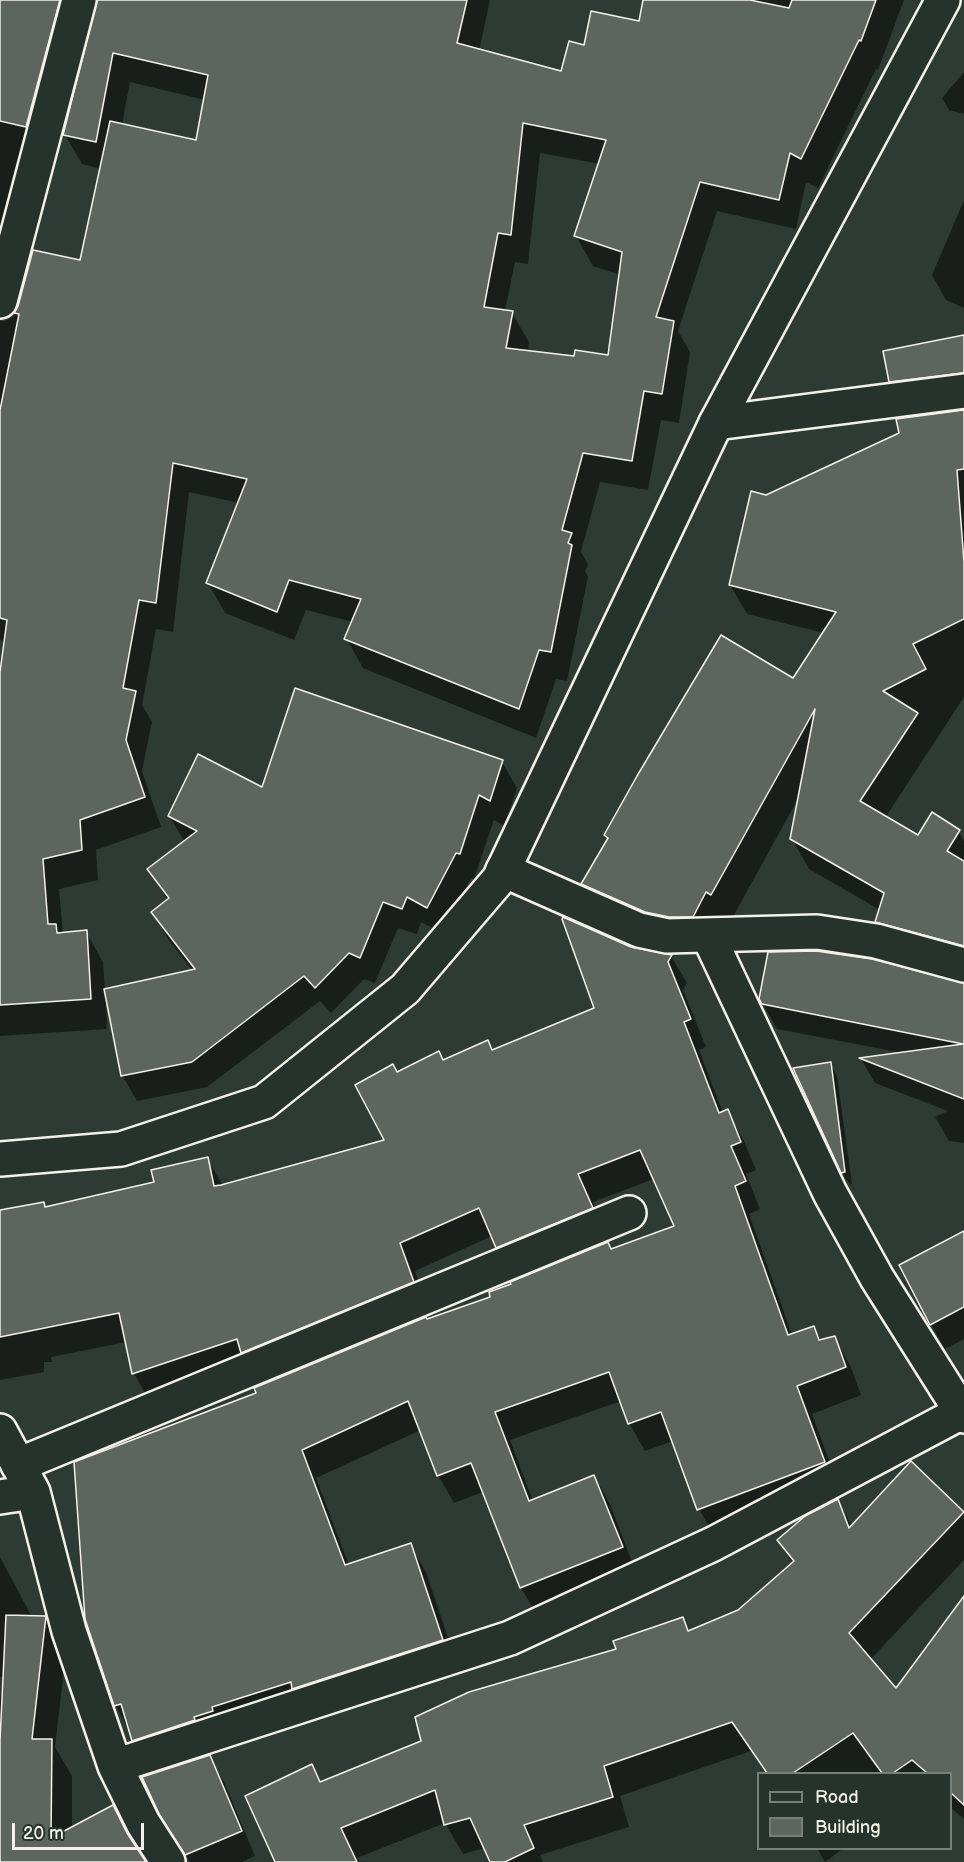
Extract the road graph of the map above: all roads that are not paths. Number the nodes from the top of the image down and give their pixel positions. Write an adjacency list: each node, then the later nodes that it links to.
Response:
1 (79, 0): 3 (street)
2 (943, 0): 5 (street)
3 (0, 301)
4 (964, 391): 5 (street)
5 (716, 423): 6 (street)
6 (503, 870): 7 (street); 9 (street)
7 (708, 935): 8 (street); 11 (street)
8 (964, 965)
9 (0, 1159)
10 (629, 1213): 13 (street)
11 (963, 1414): 15 (street)
12 (0, 1431): 13 (street)
13 (25, 1478): 14 (street); 15 (street)
14 (0, 1497)
15 (115, 1766): 16 (street)
16 (168, 1862)

